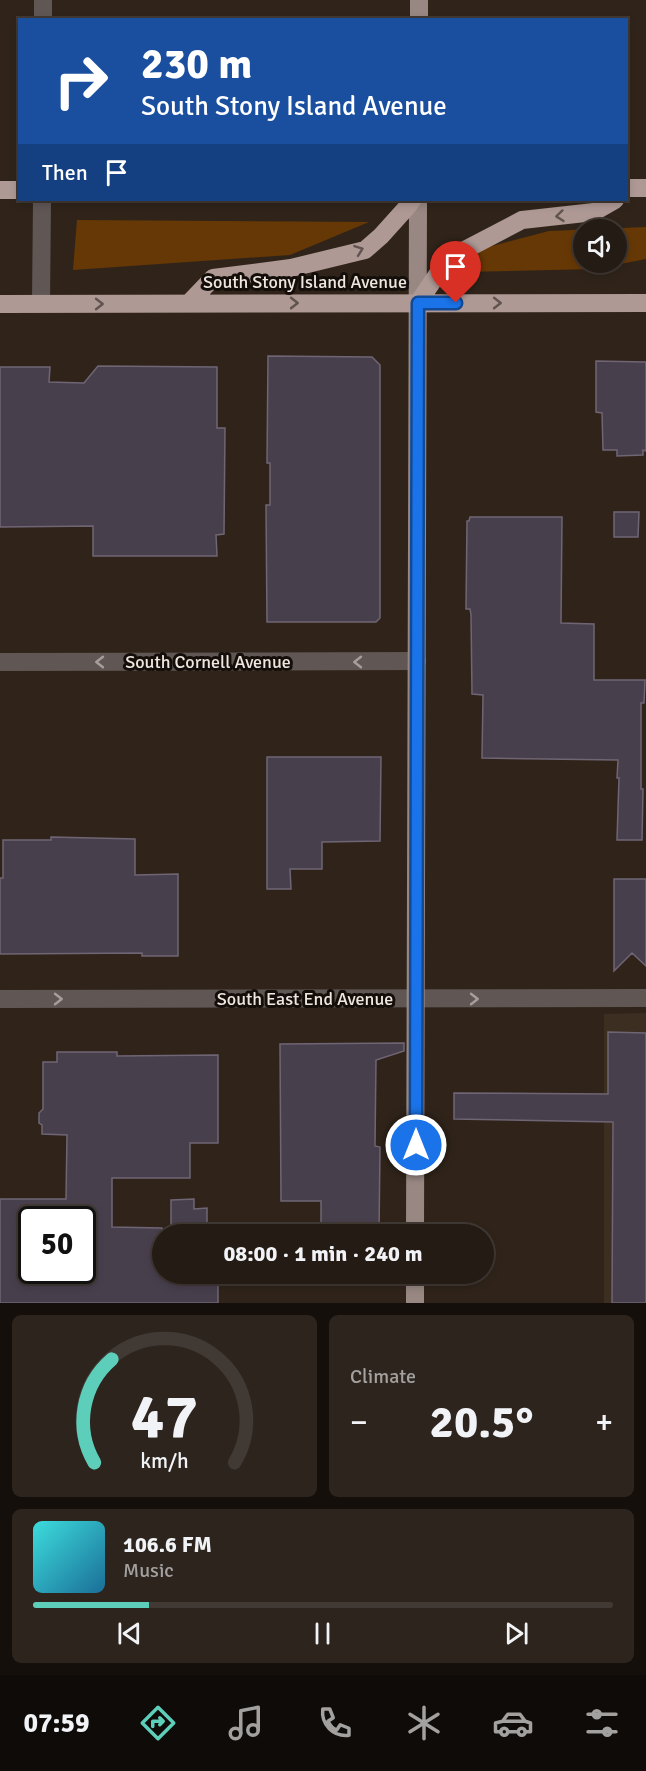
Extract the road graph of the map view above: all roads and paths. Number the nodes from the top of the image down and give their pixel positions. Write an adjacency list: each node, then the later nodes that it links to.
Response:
1 (43, 0): 3 (street)
2 (419, 0): 4 (main road)
3 (43, 18)
4 (419, 18)
5 (0, 190): 6 (highway)
6 (18, 190)
7 (42, 201): 11 (street)
8 (411, 201): 12 (highway, one-way to 8)
9 (418, 201): 13 (main road)
10 (613, 201): 13 (highway, one-way to 13)
11 (41, 303): 12 (highway, South Stony Island Avenue, one-way to 12); 15 (highway, South Stony Island Avenue)
12 (189, 303): 13 (highway, South Stony Island Avenue, one-way to 13)
13 (418, 303): 14 (highway, South Stony Island Avenue, one-way to 14); 16 (main road)
14 (646, 303)
15 (0, 304)
16 (417, 661): 17 (street, South Cornell Avenue, one-way to 17); 20 (main road)
17 (0, 662)
18 (646, 998): 20 (street, South East End Avenue, one-way to 18)
19 (0, 999): 20 (street, South East End Avenue, one-way to 20)
20 (416, 999): 21 (main road)
21 (415, 1224)
22 (415, 1284): 23 (main road)
23 (415, 1303)

